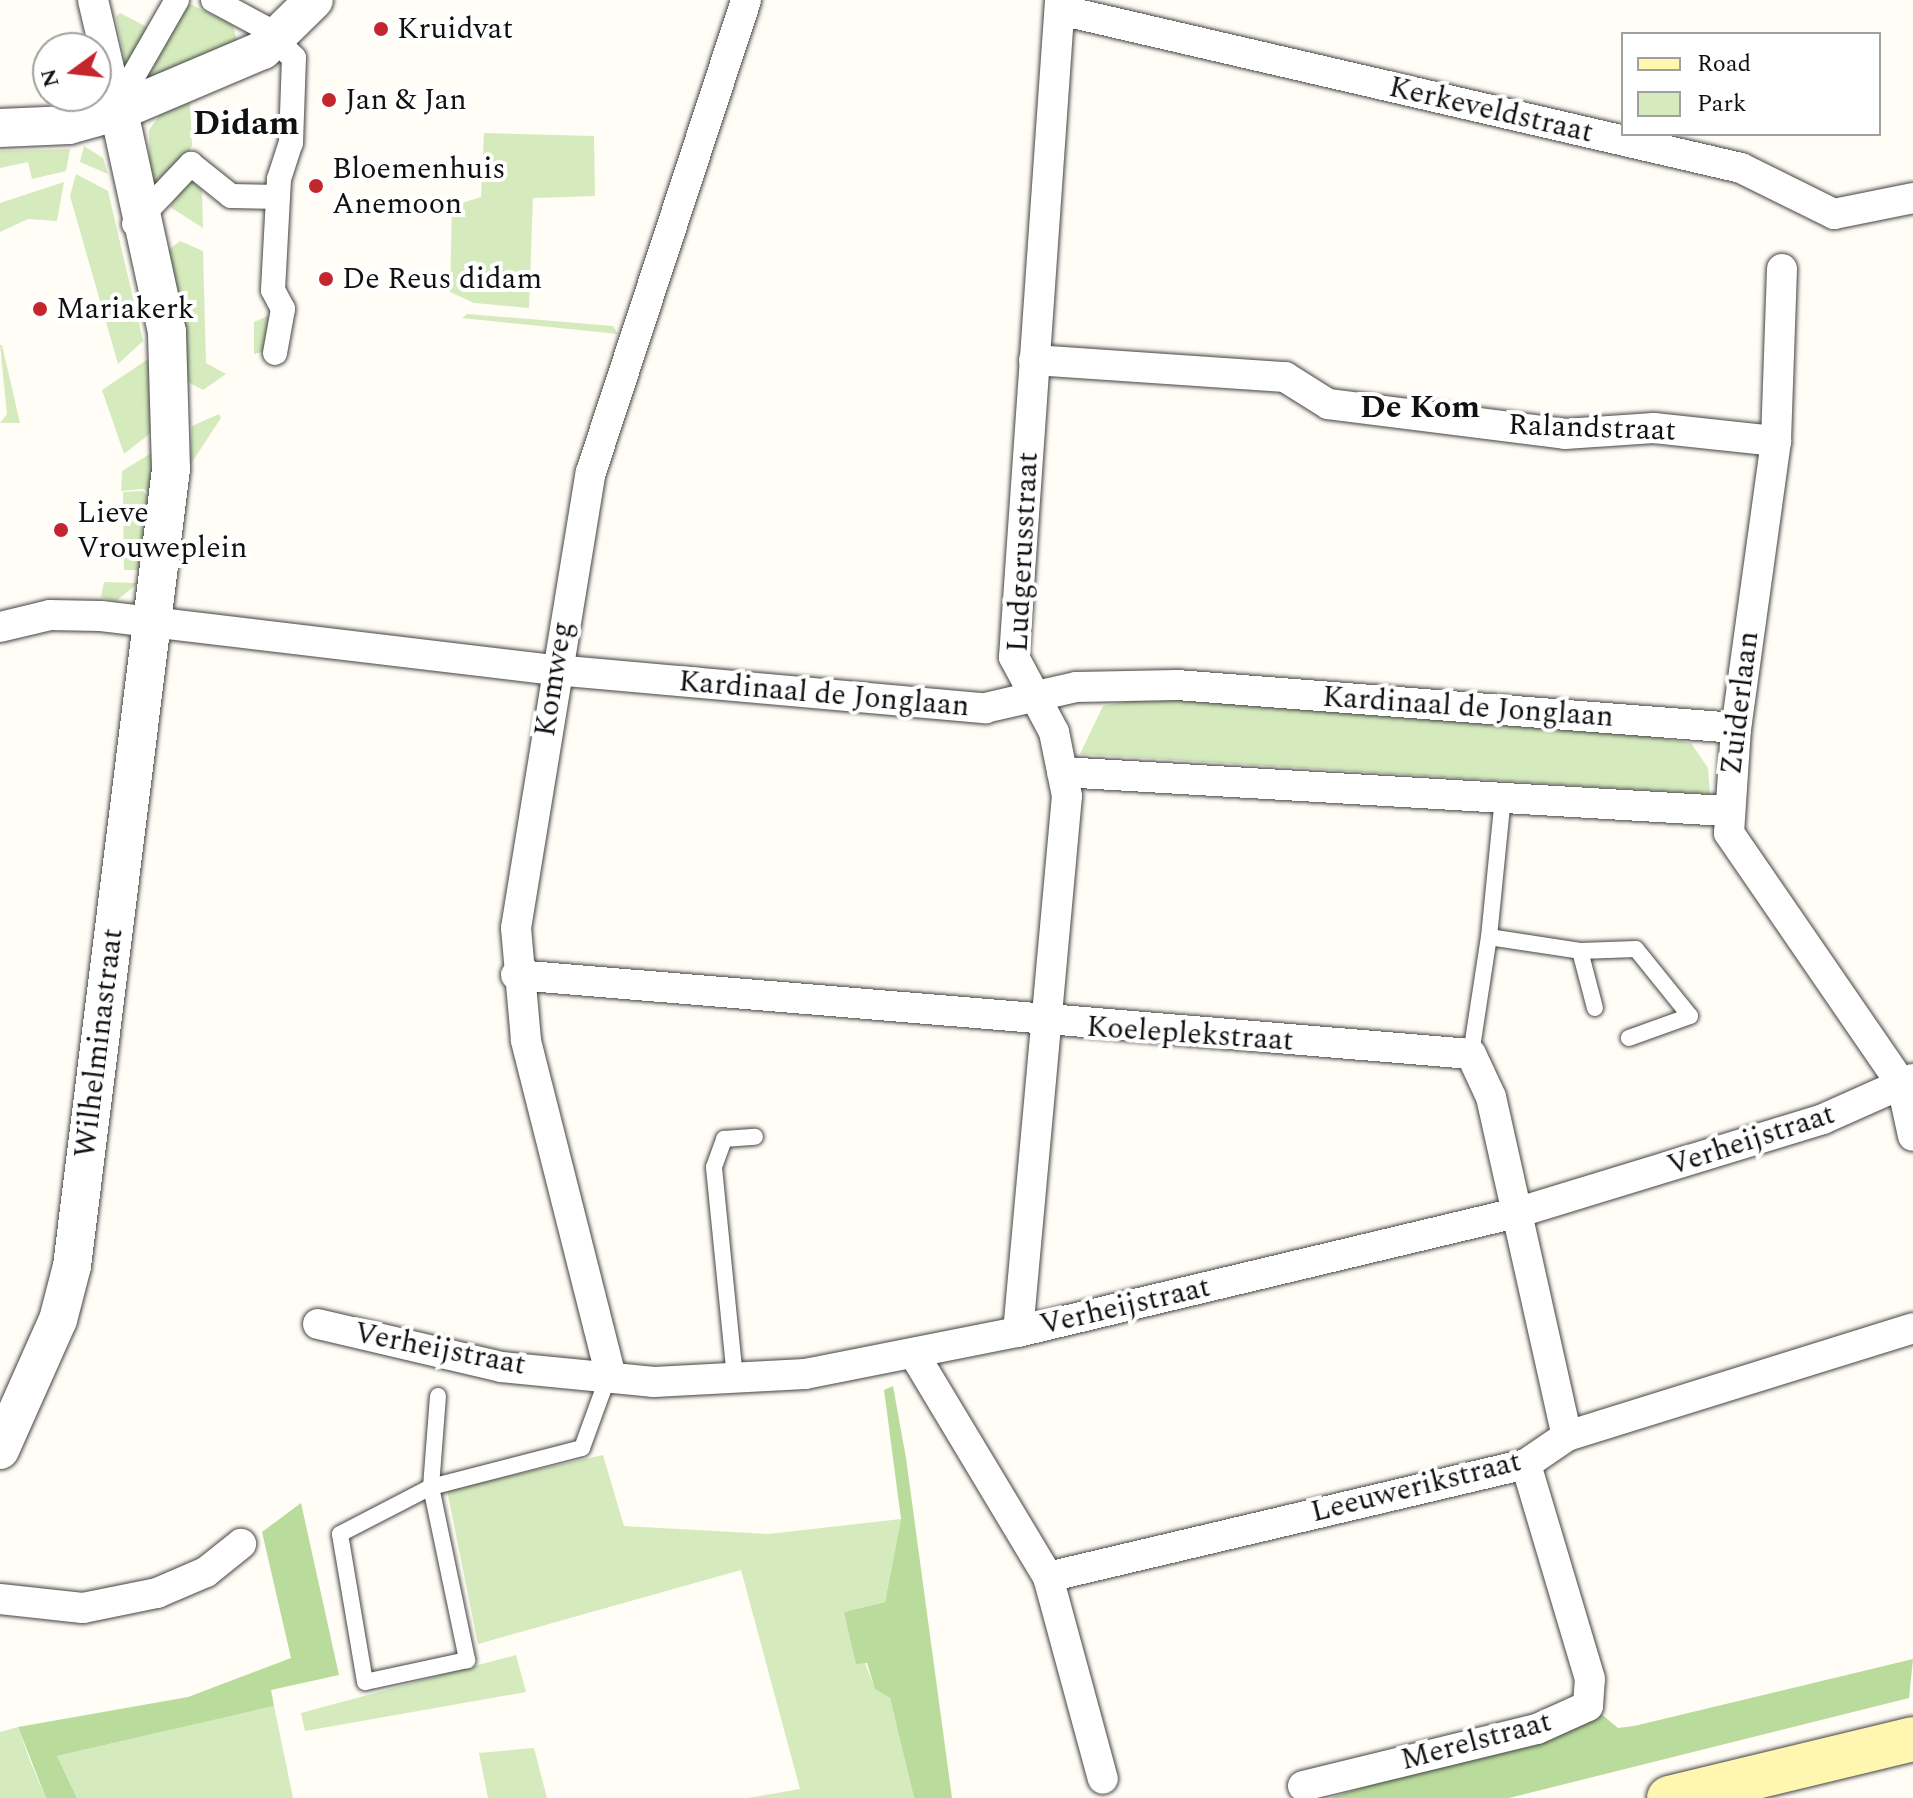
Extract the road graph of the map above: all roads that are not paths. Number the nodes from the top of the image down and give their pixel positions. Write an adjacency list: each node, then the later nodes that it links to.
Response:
1 (93, 0): 9 (street)
2 (177, 0): 9 (street)
3 (213, 0): 4 (street)
4 (284, 0)
5 (314, 0): 9 (street)
6 (746, 0): 20 (street, Komweg)
7 (1060, 5): 12 (street, Kerkeveldstraat); 16 (street, Ludgerusstraat)
8 (287, 51): 11 (street)
9 (123, 99): 10 (street); 13 (street)
10 (0, 128)
11 (278, 197): 13 (street); 15 (street)
12 (1913, 198)
13 (136, 223): 18 (street)
14 (1782, 269): 17 (street, Zuiderlaan)
15 (275, 353)
16 (1034, 360): 17 (street, Ralandstraat); 21 (street, Ludgerusstraat)
17 (1776, 441): 22 (street, Zuiderlaan)
18 (150, 624): 19 (street, Kardinaal de Jonglaan); 20 (street, Kardinaal de Jonglaan); 45 (street, Wilhelminastraat)
19 (0, 627)
20 (555, 670): 21 (street, Kardinaal de Jonglaan); 28 (street, Komweg)
21 (1030, 697): 22 (street, Kardinaal de Jonglaan); 23 (street, Ludgerusstraat)
22 (1736, 728): 25 (street, Zuiderlaan)
23 (1062, 772): 24 (street); 30 (street, Ludgerusstraat)
24 (1503, 796): 25 (street); 26 (lane)
25 (1726, 811): 33 (street, Zuiderlaan)
26 (1489, 937): 27 (lane); 32 (lane)
27 (1580, 951): 29 (lane); 31 (lane)
28 (516, 975): 30 (street, Koeleplekstraat); 41 (street, Komweg)
29 (1595, 1008)
30 (1050, 1024): 32 (street, Koeleplekstraat); 39 (street, Ludgerusstraat)
31 (1629, 1038)
32 (1471, 1054): 36 (street)
33 (1907, 1082): 34 (street); 36 (street, Verheijstraat)
34 (1913, 1136)
35 (755, 1137): 42 (lane)
36 (1516, 1213): 39 (street, Verheijstraat); 44 (street)
37 (318, 1324): 41 (street, Verheijstraat)
38 (1913, 1328): 44 (street, Leeuwerikstraat)
39 (1018, 1332): 40 (street, Verheijstraat)
40 (914, 1354): 42 (street, Verheijstraat); 49 (street)
41 (610, 1373): 42 (street, Verheijstraat); 47 (lane)
42 (735, 1378)
43 (438, 1396): 47 (lane)
44 (1567, 1436): 46 (street, Leeuwerikstraat)
45 (0, 1450)
46 (1526, 1464): 49 (street, Leeuwerikstraat); 53 (street, Merelstraat)
47 (431, 1487): 47 (lane)
48 (241, 1544): 50 (street)
49 (1048, 1577): 52 (street)
50 (0, 1599)
51 (1913, 1739): 54 (main road)
52 (1103, 1779)
53 (1303, 1786)
54 (1669, 1798)

